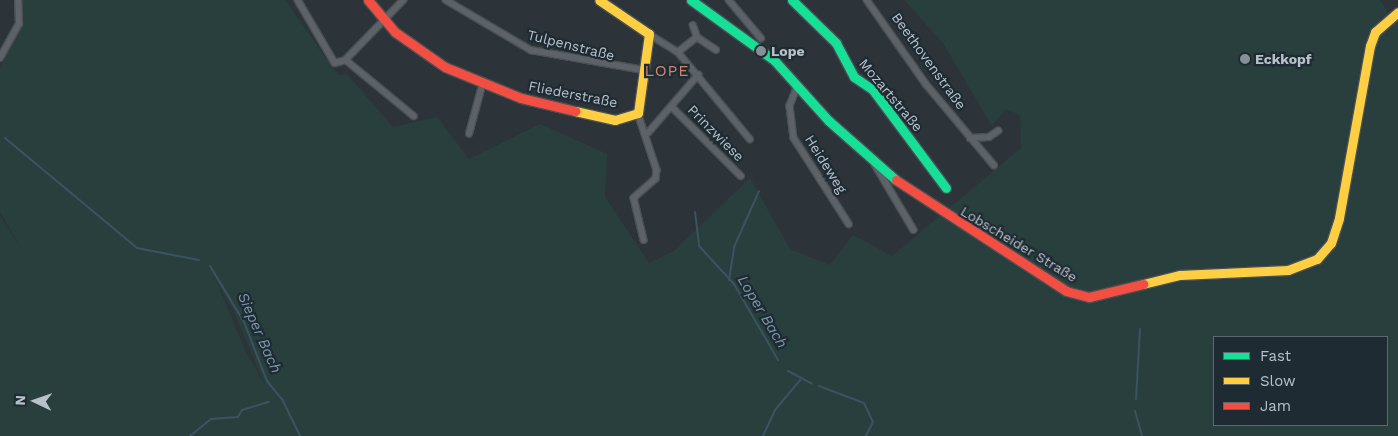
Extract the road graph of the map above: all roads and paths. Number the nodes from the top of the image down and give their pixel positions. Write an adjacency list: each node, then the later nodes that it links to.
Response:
1 (18, 0): 19 (street)
2 (298, 0): 20 (street)
3 (368, 0): 12 (street, Fliederstraße)
4 (404, 0): 12 (street)
5 (446, 0): 21 (street, Tulpenstraße)
6 (599, 0): 14 (street)
7 (691, 0): 24 (street, Lobscheider Straße)
8 (730, 0): 16 (street)
9 (792, 0): 36 (street, Mozartstraße)
10 (867, 0): 31 (street, Beethovenstraße)
11 (1398, 12): 33 (street, Lobscheider Straße)
12 (386, 18): 20 (street); 23 (street, Fliederstraße)
13 (693, 26): 15 (street)
14 (649, 34): 18 (street); 21 (street)
15 (697, 37): 17 (street); 18 (street)
16 (760, 38)
17 (716, 50)
18 (678, 52): 22 (street)
19 (0, 58)
20 (346, 60): 27 (street)
21 (643, 70): 26 (street)
22 (698, 75): 25 (street); 32 (street)
23 (482, 82): 26 (street, Fliederstraße); 30 (street)
24 (798, 86): 33 (street, Lobscheider Straße); 37 (street, Heideweg)
25 (673, 108): 29 (street); 35 (street, Prinzwiese)
26 (638, 113): 29 (street)
27 (414, 116)
28 (998, 131): 31 (street)
29 (648, 133): 39 (street)
30 (469, 134)
31 (970, 138): 34 (street, Beethovenstraße)
32 (750, 139)
33 (873, 161): 38 (street, Lobscheider Straße)
34 (994, 165)
35 (741, 176)
36 (946, 188)
37 (849, 224)
38 (914, 230)
39 (644, 240)

